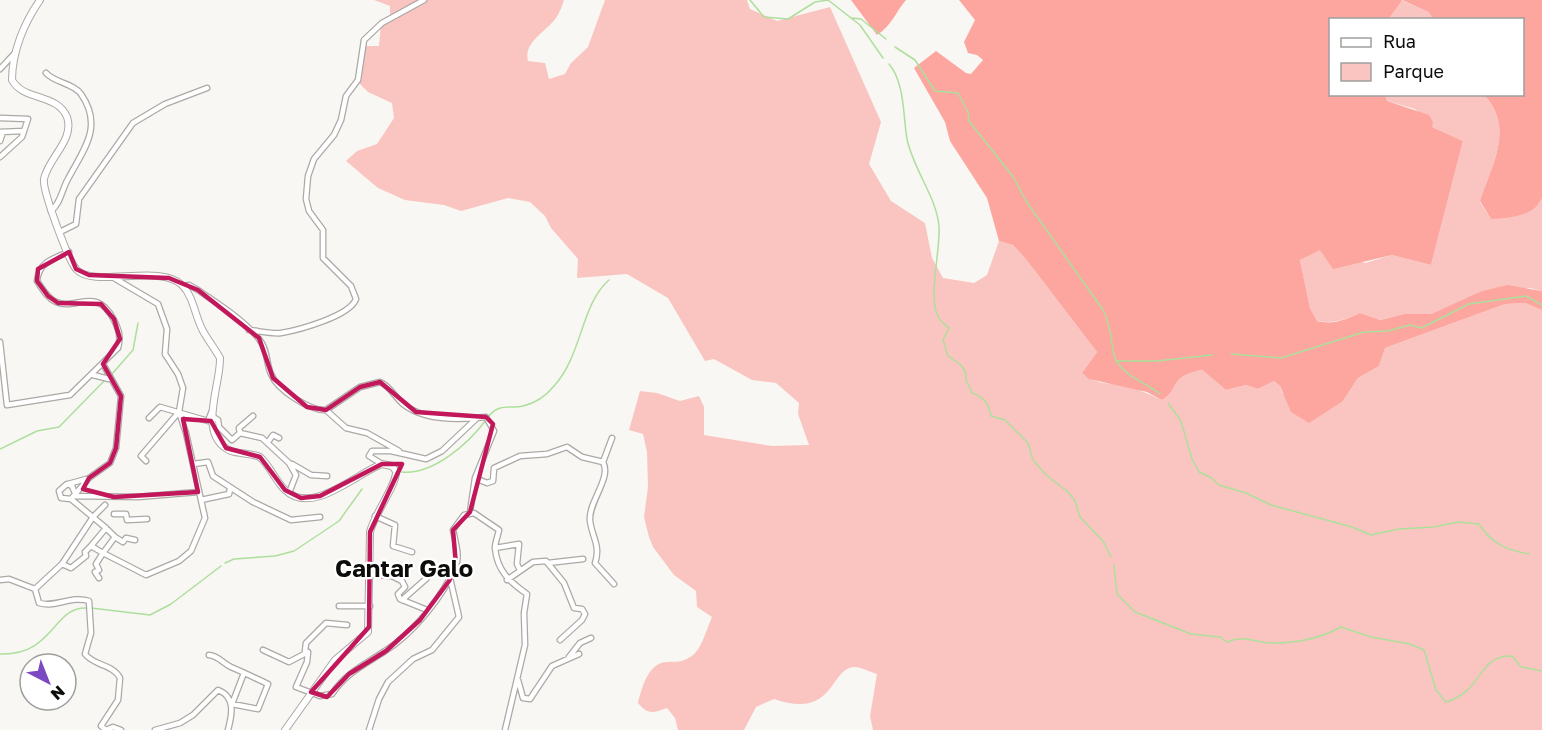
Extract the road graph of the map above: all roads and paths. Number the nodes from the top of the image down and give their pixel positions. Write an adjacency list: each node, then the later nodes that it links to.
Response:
1 (40, 0): 3 (street)
2 (424, 0): 17 (street)
3 (16, 51): 4 (street); 12 (street)
4 (0, 69)
5 (46, 73): 12 (street)
6 (207, 88): 13 (street)
7 (0, 118): 8 (street)
8 (24, 131): 9 (street); 11 (street)
9 (2, 132): 10 (street)
10 (0, 141)
11 (0, 157)
12 (51, 211): 13 (street)
13 (60, 232): 14 (street)
14 (69, 252): 15 (street); 19 (street)
15 (112, 276): 16 (street); 27 (street)
16 (183, 286): 17 (street); 24 (street)
17 (249, 330): 26 (street)
18 (0, 342): 21 (street)
19 (103, 364): 20 (street); 22 (street)
20 (93, 375): 22 (street); 23 (street)
21 (2, 376): 23 (street)
22 (109, 379): 43 (street)
23 (7, 405): 25 (street)
24 (214, 406): 27 (street); 29 (street)
25 (0, 407)
26 (326, 410): 31 (street); 36 (street)
27 (178, 412): 30 (street); 37 (street); 40 (street)
28 (253, 416): 32 (street)
29 (213, 417): 32 (street); 49 (street)
30 (148, 418)
31 (477, 418): 36 (street); 44 (street)
32 (240, 433): 35 (street)
33 (279, 438): 35 (street)
34 (612, 438): 38 (street)
35 (268, 442): 39 (street)
36 (402, 453): 41 (street)
37 (146, 461)
38 (603, 462): 44 (street); 77 (street)
39 (289, 463): 42 (street); 49 (street)
40 (193, 464): 47 (street); 48 (street)
41 (382, 464): 49 (street); 56 (street)
42 (327, 476)
43 (89, 478): 45 (street); 46 (street)
44 (475, 478): 54 (street)
45 (67, 484): 51 (street); 51 (street)
46 (84, 484): 50 (street); 51 (street)
47 (230, 489): 52 (street); 58 (street)
48 (198, 492): 50 (street); 52 (street)
49 (289, 493)
50 (89, 495): 51 (street)
51 (73, 496): 57 (street)
52 (201, 500): 66 (street)
53 (105, 505): 57 (street)
54 (470, 512): 64 (street); 72 (street)
55 (114, 514): 59 (street)
56 (374, 516): 65 (street); 71 (street)
57 (93, 517): 60 (street); 69 (street)
58 (320, 517)
59 (147, 519)
60 (106, 528): 61 (street); 63 (street)
61 (115, 537): 62 (street); 66 (street)
62 (135, 540)
63 (91, 546): 66 (street); 69 (street)
64 (495, 549): 70 (street); 76 (street)
65 (412, 552)
66 (103, 553): 73 (street)
67 (583, 559): 68 (street)
68 (548, 563): 70 (street); 85 (street)
69 (62, 564): 78 (street)
70 (520, 570): 76 (street)
71 (370, 575): 79 (street); 81 (street)
72 (449, 576): 82 (street); 101 (street)
73 (99, 578)
74 (428, 578): 79 (street)
75 (0, 579): 78 (street)
76 (507, 579): 92 (street)
77 (614, 584)
78 (35, 589): 96 (street)
79 (402, 600): 82 (street)
80 (339, 606): 81 (street)
81 (370, 606): 93 (street)
82 (428, 610): 93 (street)
83 (346, 625): 87 (street)
84 (591, 638): 90 (street)
85 (560, 640)
86 (263, 650): 87 (street)
87 (305, 651): 93 (street)
88 (579, 654): 90 (street)
89 (209, 655): 91 (street)
90 (567, 659): 92 (street)
91 (244, 672): 94 (street); 94 (street)
92 (518, 677): 102 (street)
93 (311, 692): 100 (street)
94 (232, 704): 95 (street); 99 (street)
95 (178, 723): 97 (street); 98 (street)
96 (122, 730)
97 (155, 730)
98 (169, 730)
99 (228, 730)
100 (285, 730)
101 (369, 730)
102 (504, 730)

